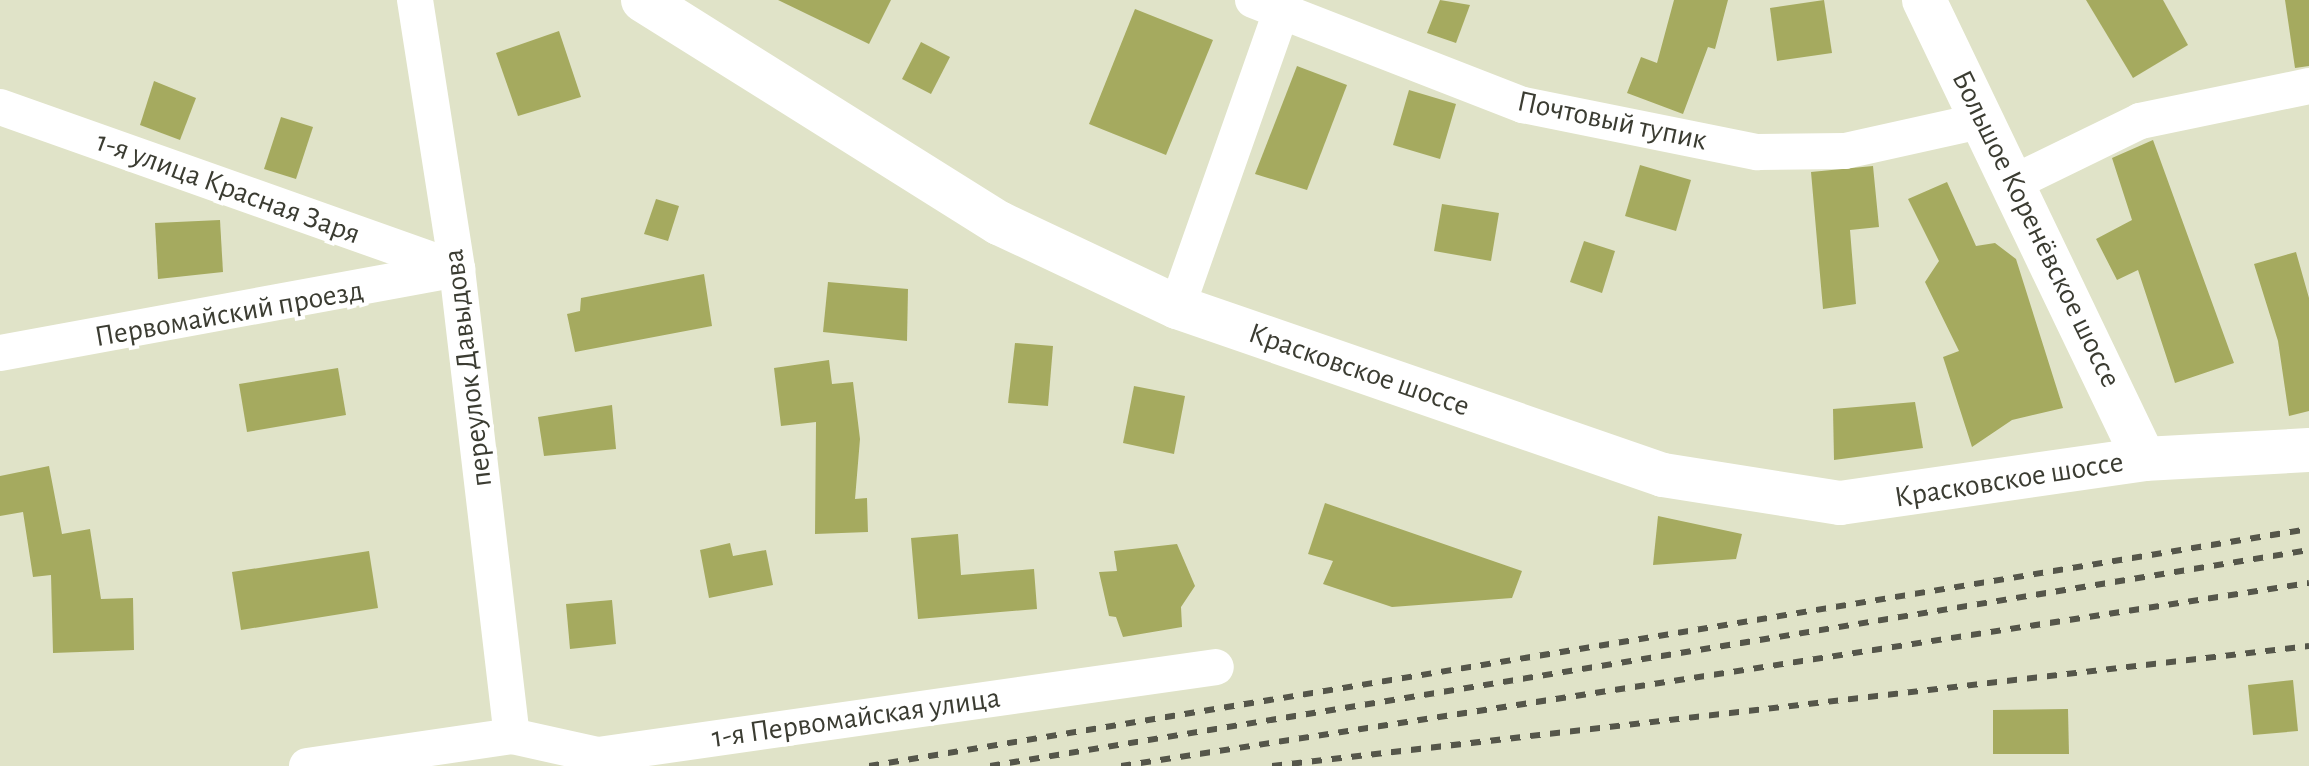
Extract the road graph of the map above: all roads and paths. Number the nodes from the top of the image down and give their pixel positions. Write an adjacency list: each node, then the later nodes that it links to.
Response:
1 (415, 0): 9 (street, переулок Давыдова)
2 (643, 0): 10 (main road, Красковское шоссе)
3 (1931, 3): 7 (main road, Большое Коренёвское шоссе)
4 (1273, 5): 7 (street, Почтовый тупик); 10 (street)
5 (2309, 86): 8 (street)
6 (0, 107): 9 (street, 1-я улица Красная Заря)
7 (1985, 120): 8 (main road, Большое Коренёвское шоссе)
8 (2015, 182): 13 (main road, Большое Коренёвское шоссе)
9 (457, 269): 11 (street, Первомайский проезд); 15 (street, переулок Давыдова)
10 (1177, 307): 13 (main road, Красковское шоссе)
11 (0, 353)
12 (2309, 450): 13 (main road, Красковское шоссе)
13 (2144, 459)
14 (1216, 667): 15 (street, 1-я Первомайская улица)
15 (512, 736): 16 (street, 1-я Первомайская улица)
16 (307, 766)

